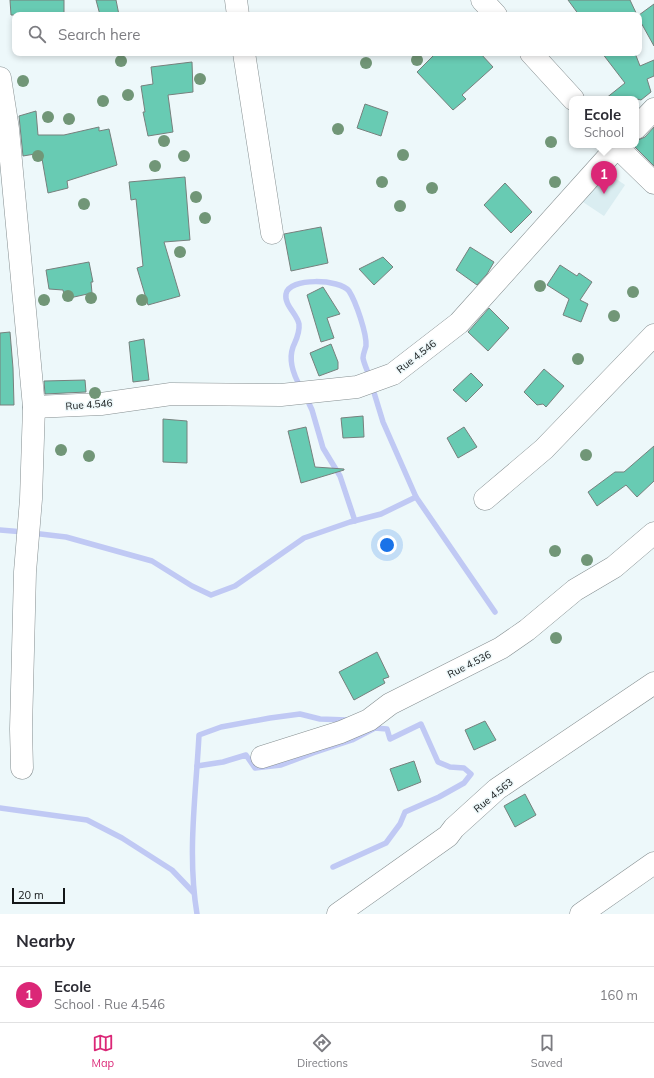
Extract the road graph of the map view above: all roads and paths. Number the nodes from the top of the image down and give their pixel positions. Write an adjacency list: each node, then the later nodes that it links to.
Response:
1 (236, 0): 3 (street)
2 (482, 0): 4 (street)
3 (238, 12)
4 (493, 12)
5 (244, 56): 14 (street)
6 (534, 56): 8 (street)
7 (0, 78): 16 (street)
8 (570, 96)
9 (654, 109): 10 (street)
10 (639, 125)
11 (615, 148): 16 (street, Rue 4.546)
12 (619, 148): 13 (street, Rue 4.546)
13 (654, 183)
14 (272, 233)
15 (654, 335): 17 (street)
16 (34, 407): 21 (street)
17 (485, 499)
18 (654, 533): 20 (street, Rue 4.536)
19 (654, 683): 23 (street, Rue 4.563)
20 (262, 757)
21 (22, 768)
22 (654, 863): 24 (street)
23 (338, 914)
24 (581, 914)

